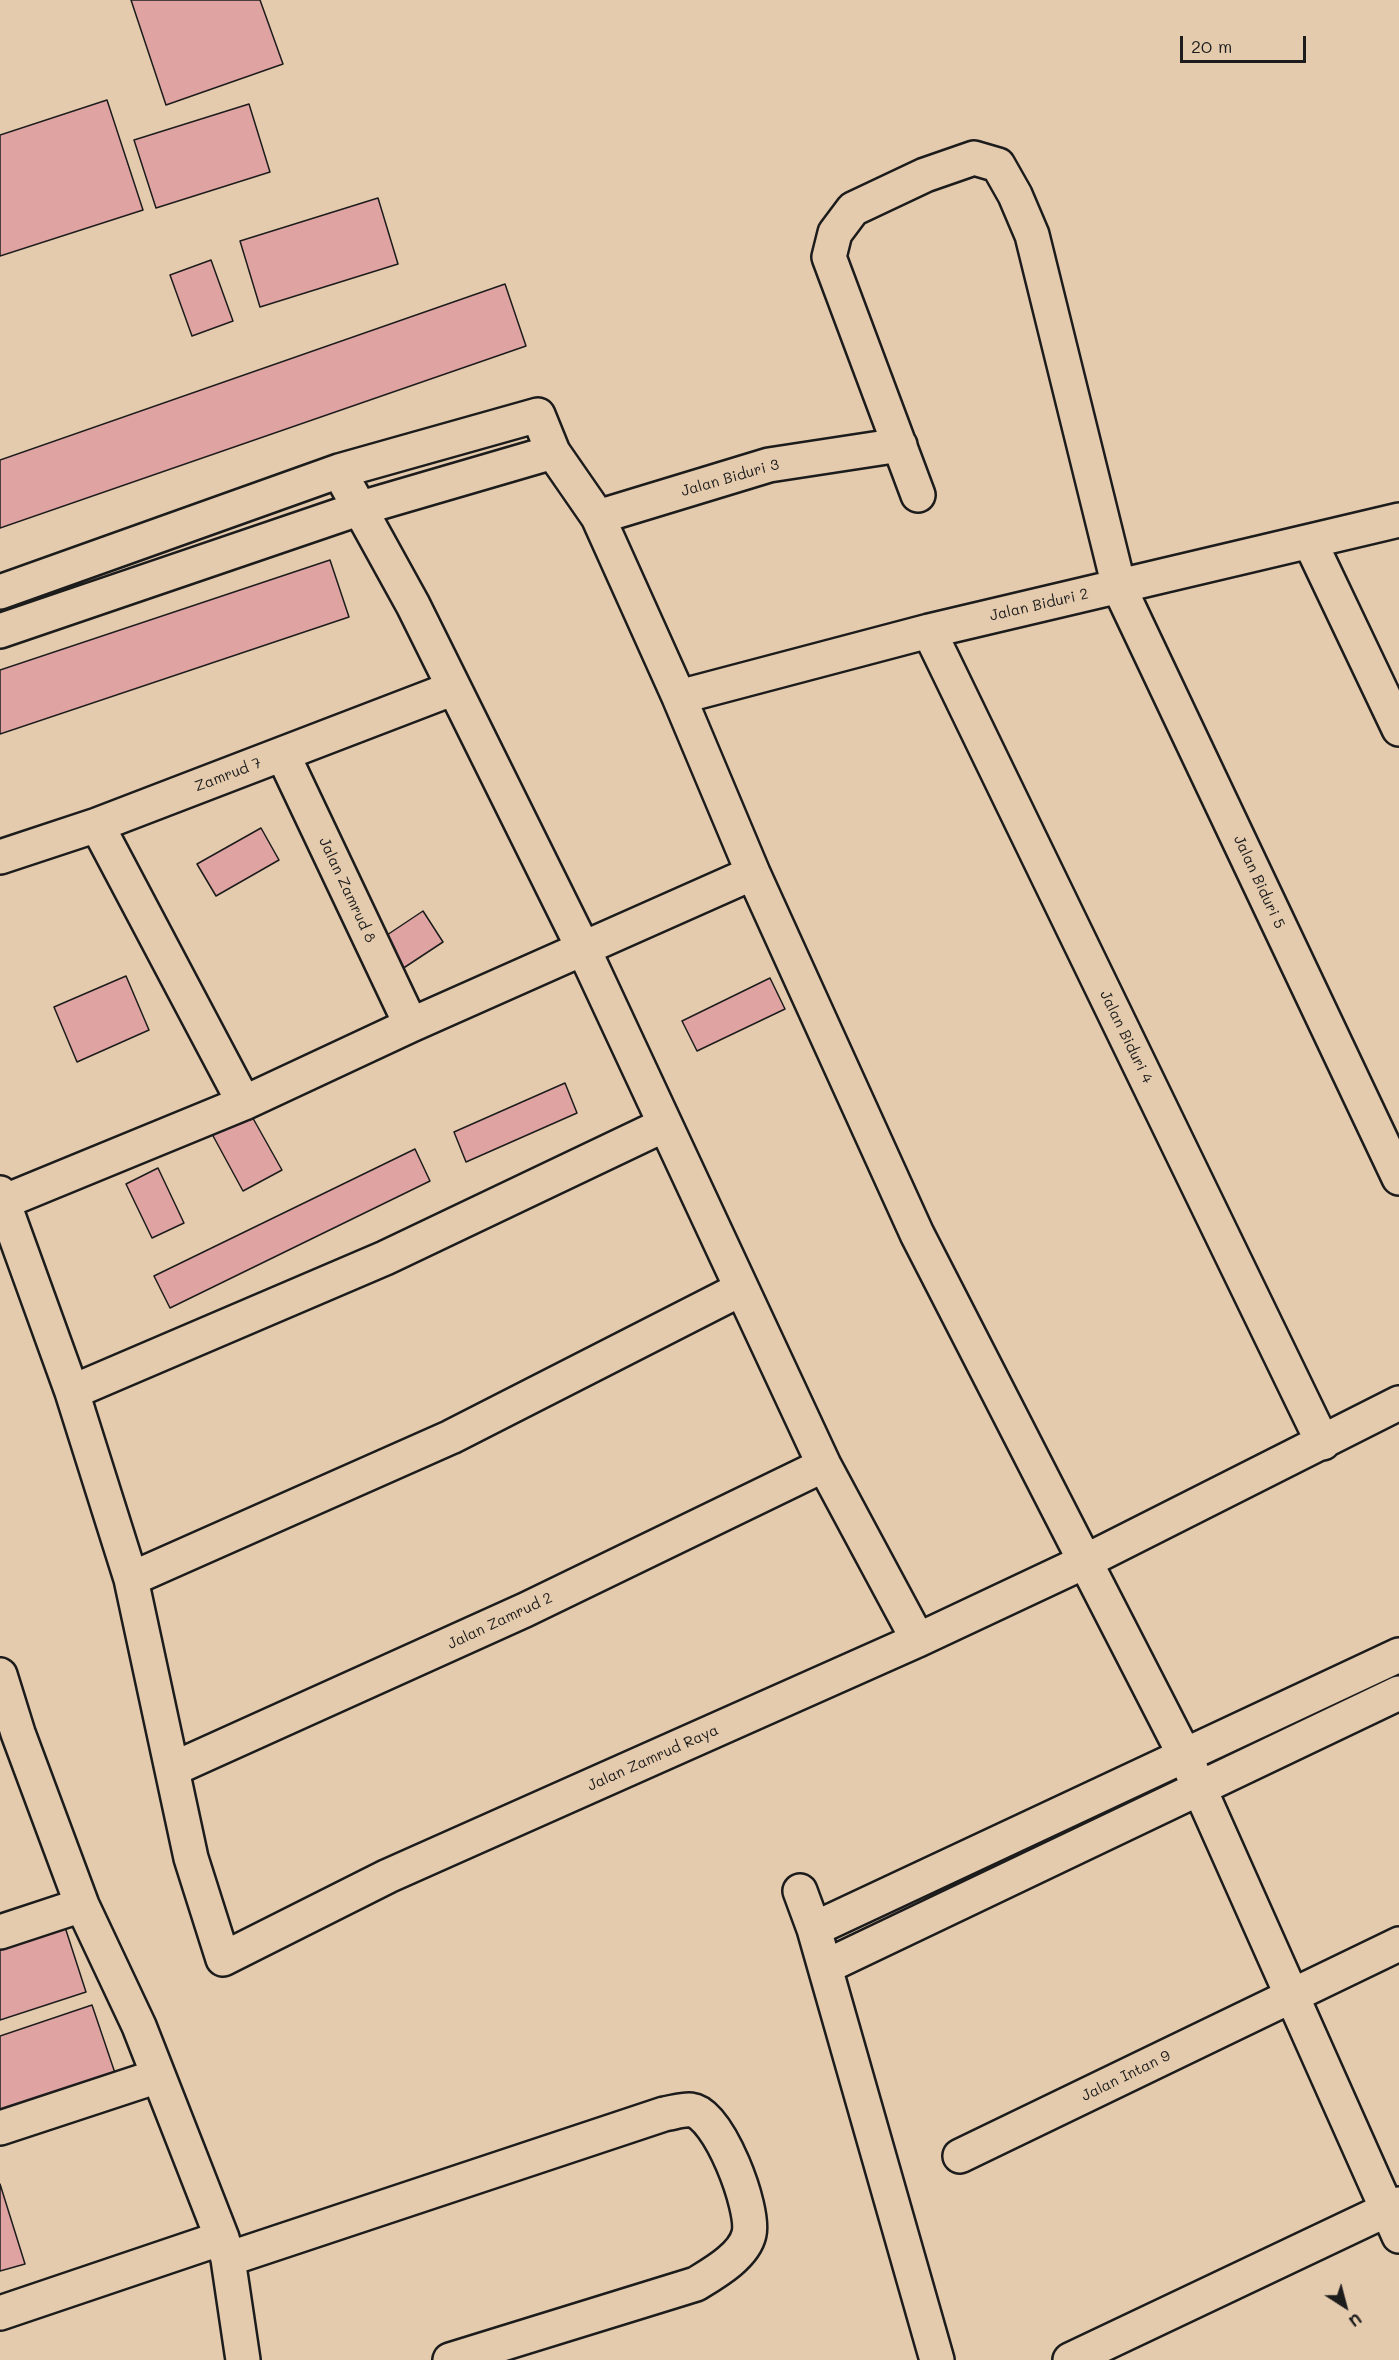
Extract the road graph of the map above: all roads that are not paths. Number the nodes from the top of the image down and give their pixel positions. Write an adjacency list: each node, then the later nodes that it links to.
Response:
1 (900, 445): 4 (street, Jalan Biduri 5); 6 (street, Jalan Biduri 3); 9 (street, Jalan Biduri 5)
2 (553, 452): 3 (street); 5 (street); 6 (street)
3 (339, 471): 5 (street); 10 (street)
4 (918, 495)
5 (361, 508): 11 (street); 13 (street)
6 (598, 517): 14 (street)
7 (1399, 520): 8 (street, Jalan Biduri 2)
8 (1310, 542): 9 (street, Jalan Biduri 2); 15 (street)
9 (1119, 587): 12 (street, Jalan Biduri 2); 24 (street, Jalan Biduri 5)
10 (0, 592)
11 (0, 631)
12 (929, 631): 14 (street, Jalan Biduri 2); 29 (street, Jalan Biduri 4)
13 (454, 688): 16 (street, Zamrud 7); 20 (street)
14 (680, 697): 19 (street)
15 (1399, 729)
16 (283, 755): 17 (street, Zamrud 7); 21 (street, Jalan Zamrud 8)
17 (97, 825): 18 (street, Zamrud 7); 22 (street)
18 (0, 856)
19 (753, 873): 20 (street); 31 (street)
20 (583, 948): 21 (street); 23 (street)
21 (411, 1025): 22 (street)
22 (244, 1103): 25 (street)
23 (664, 1125): 26 (street); 27 (street)
24 (1399, 1178)
25 (2, 1198): 27 (street)
26 (741, 1289): 30 (street); 32 (street)
27 (72, 1392): 32 (street)
28 (1399, 1403): 29 (street, Jalan Zamrud Raya)
29 (1323, 1443): 31 (street, Jalan Zamrud Raya)
30 (824, 1465): 33 (street); 41 (street, Jalan Zamrud 2)
31 (1086, 1561): 33 (street, Jalan Zamrud Raya); 39 (street)
32 (131, 1579): 41 (street)
33 (918, 1640): 41 (street, Jalan Zamrud Raya)
34 (1399, 1655): 37 (street)
35 (0, 1675): 38 (street)
36 (1399, 1693): 40 (street)
37 (1252, 1725): 39 (street); 40 (street)
38 (9, 1736): 46 (street)
39 (1185, 1756): 42 (street); 43 (street)
40 (1264, 1757): 43 (street)
41 (173, 1769)
42 (1139, 1778): 44 (street); 47 (street)
43 (1198, 1789): 44 (street); 51 (street)
44 (1154, 1810): 50 (street)
45 (800, 1891): 47 (street)
46 (82, 1905): 48 (street); 52 (street)
47 (814, 1929): 50 (street)
48 (0, 1932)
49 (1399, 1944): 51 (street, Jalan Intan 9)
50 (825, 1967): 60 (street)
51 (1292, 1995): 54 (street, Jalan Intan 9); 55 (street)
52 (158, 2076): 53 (street); 56 (street)
53 (0, 2128)
54 (960, 2156)
55 (1395, 2216): 61 (street)
56 (225, 2249): 57 (street); 58 (street); 59 (street)
57 (0, 2313)
58 (243, 2360)
59 (450, 2360)
60 (938, 2360)
61 (1070, 2360)

